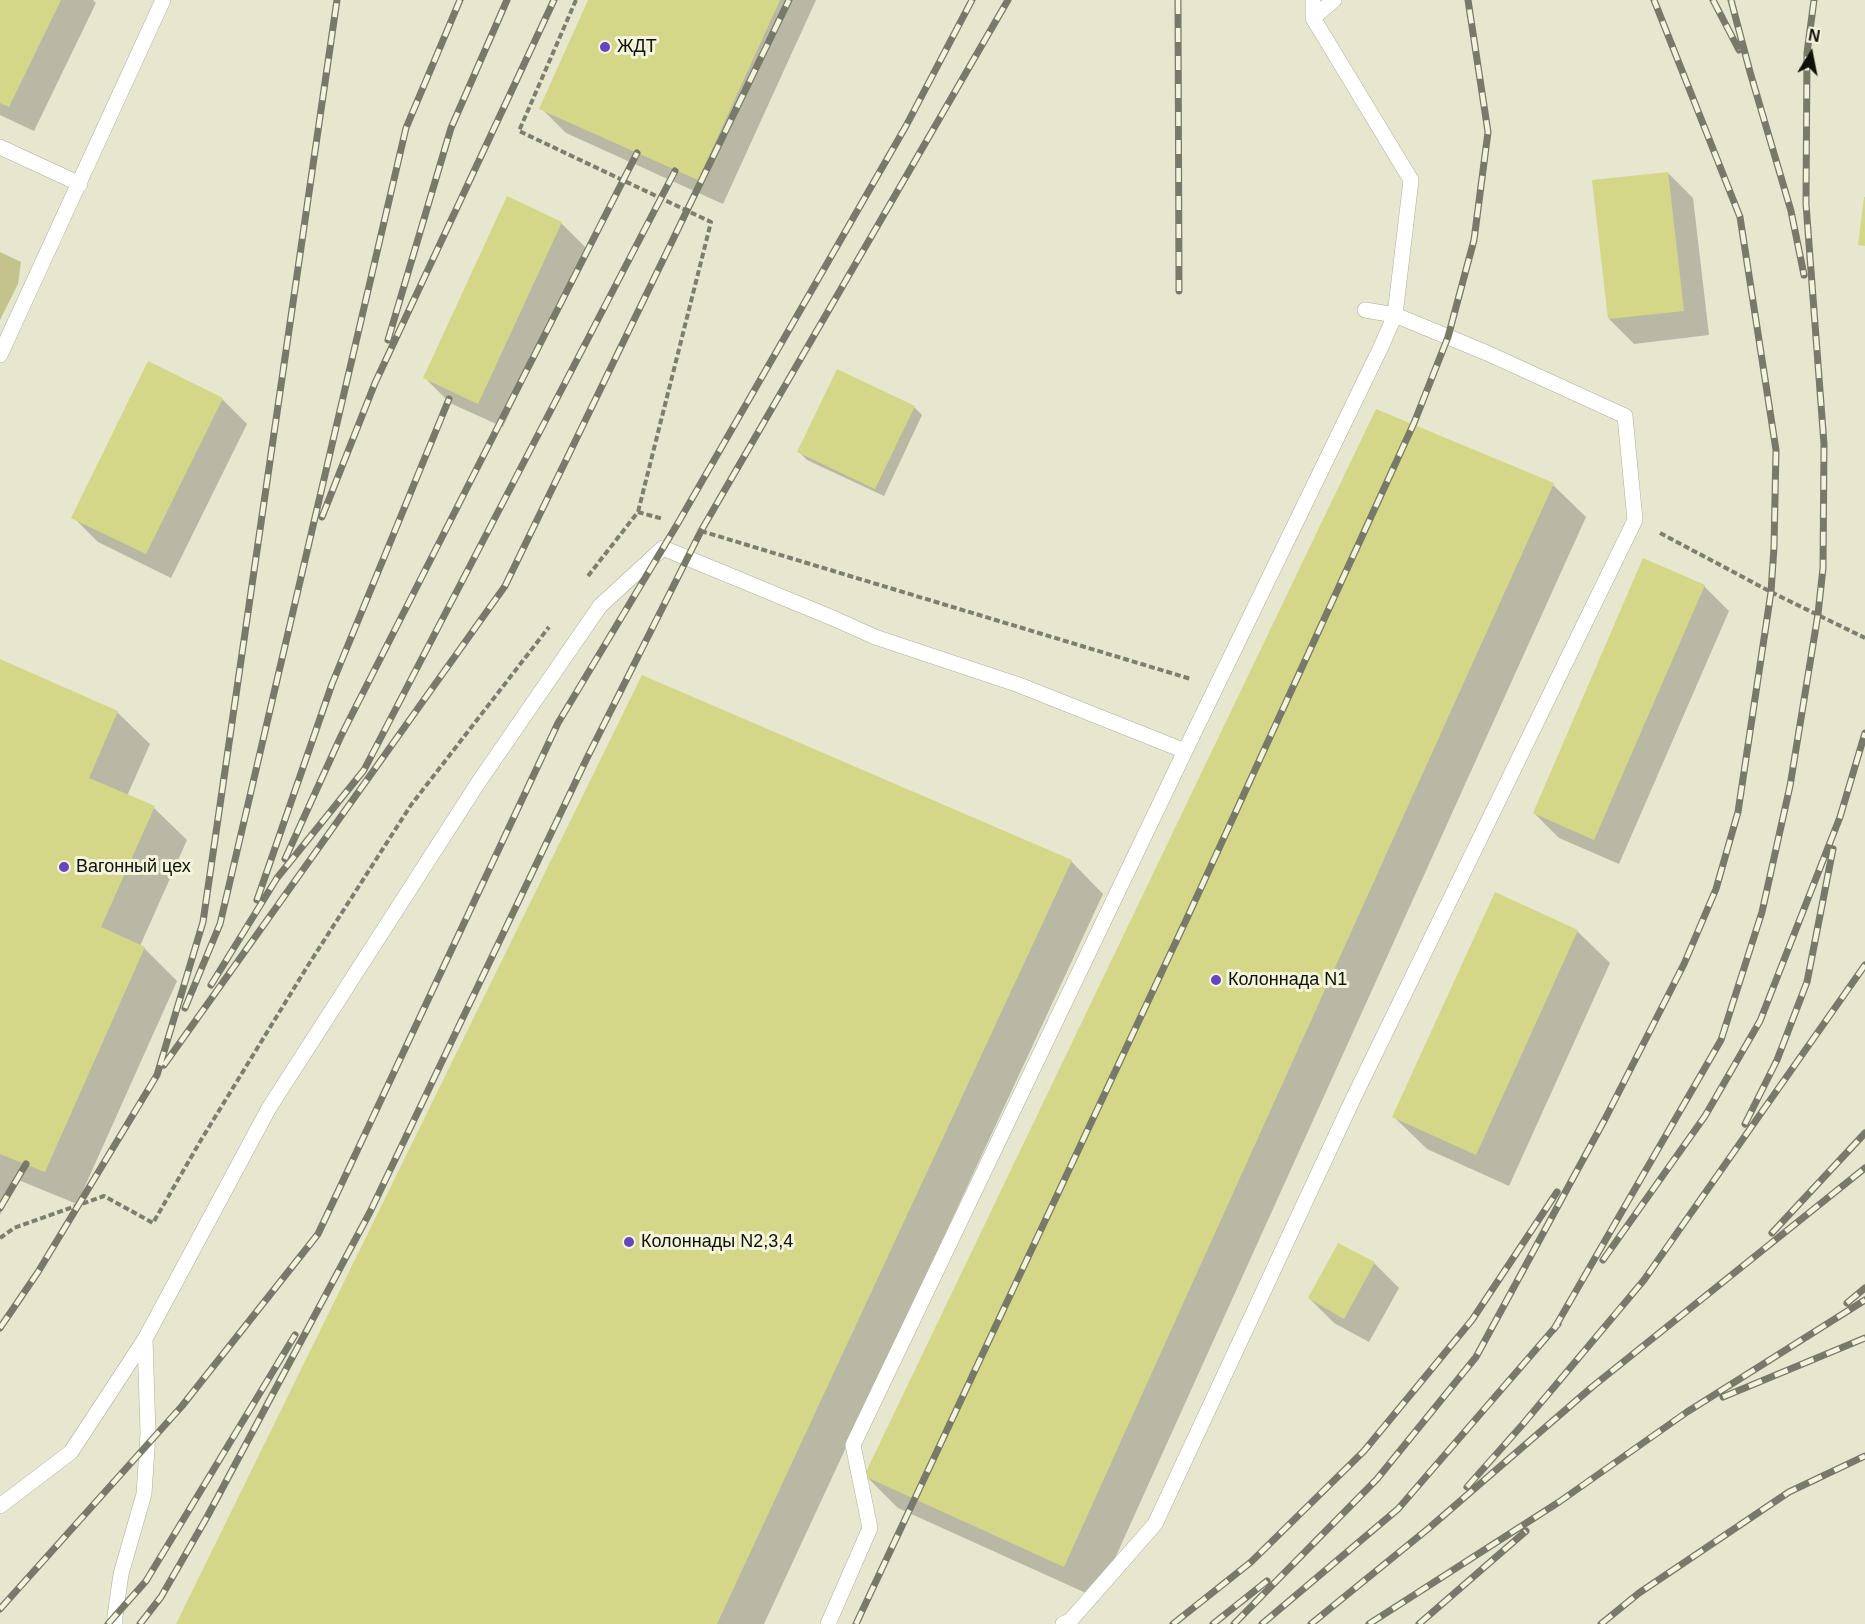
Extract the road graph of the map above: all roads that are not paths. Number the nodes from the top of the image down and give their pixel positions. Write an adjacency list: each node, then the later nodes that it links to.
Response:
1 (163, 0): 6 (lane)
2 (1313, 0): 4 (lane)
3 (1334, 0): 4 (lane)
4 (1313, 18): 8 (lane)
5 (0, 147): 6 (lane)
6 (80, 184): 9 (lane)
7 (1365, 310): 8 (lane)
8 (1395, 315): 10 (lane); 15 (lane)
9 (0, 355)
10 (1185, 751): 11 (lane); 14 (lane)
11 (145, 1339): 12 (lane); 13 (lane)
12 (0, 1506)
13 (115, 1624)
14 (828, 1624)
15 (1064, 1624)

